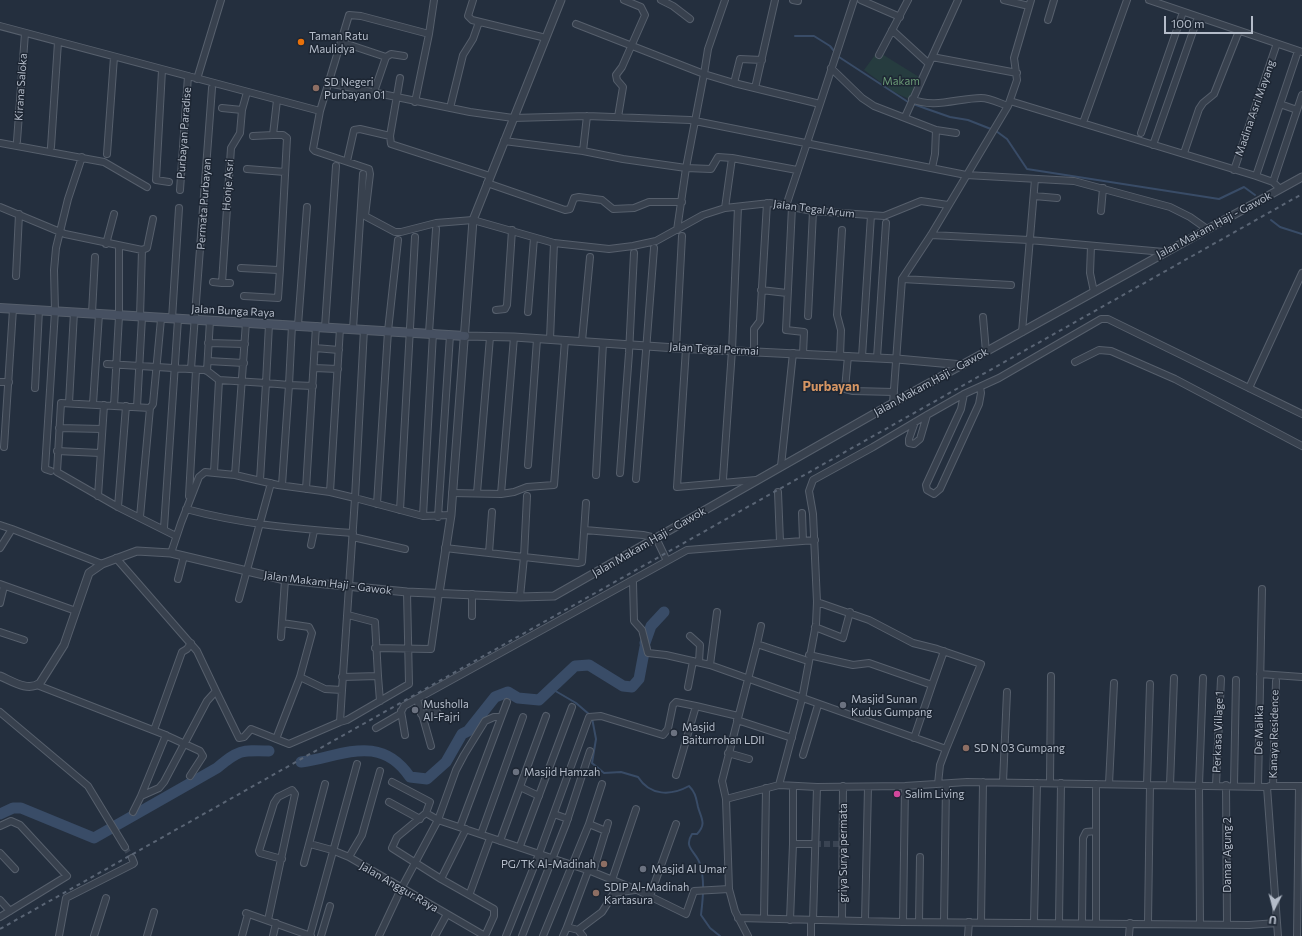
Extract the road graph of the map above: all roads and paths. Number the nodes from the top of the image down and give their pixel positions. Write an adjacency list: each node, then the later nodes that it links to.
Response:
1 (221, 0): 53 (street)
2 (434, 0): 33 (street)
3 (472, 0): 27 (street)
4 (561, 0): 34 (street)
5 (624, 0): 21 (street)
6 (644, 0): 21 (street)
7 (661, 0): 20 (street)
8 (676, 0): 20 (street)
9 (724, 0): 49 (street)
10 (775, 0): 45 (street)
11 (854, 0): 47 (street)
12 (861, 0): 23 (street)
13 (908, 0): 23 (street)
14 (958, 0): 44 (street)
15 (1004, 0): 19 (street)
16 (1054, 0): 26 (street)
17 (1127, 0): 77 (street)
18 (1149, 0): 22 (street)
19 (1030, 3): 50 (street)
20 (673, 6): 25 (street)
21 (642, 8): 37 (street)
22 (1183, 12): 24 (street); 81 (street)
23 (900, 17): 30 (street)
24 (1198, 17): 31 (street); 89 (street)
25 (690, 19)
26 (1048, 20)
27 (479, 22): 34 (street); 69 (street)
28 (576, 24): 37 (street)
29 (0, 26): 32 (street)
30 (892, 30): 40 (street); 46 (street)
31 (1239, 31): 39 (street); 92 (street)
32 (25, 33): 35 (street); 85 (street, Kirana Saloka)
33 (429, 34): 36 (street); 64 (street)
34 (546, 38): 76 (street)
35 (58, 42): 42 (street); 90 (street)
36 (341, 42): 43 (street); 54 (street)
37 (631, 46): 49 (street); 74 (street)
38 (1276, 46): 102 (street, Madina Asri Mayang)
39 (1300, 52): 67 (street)
40 (879, 55)
41 (404, 56): 43 (street)
42 (114, 57): 48 (street); 93 (street)
43 (386, 57): 59 (street)
44 (932, 57): 46 (street); 50 (street)
45 (762, 60): 55 (street); 57 (street)
46 (928, 63): 63 (street)
47 (830, 68): 65 (street); 75 (street)
48 (162, 70): 51 (street); 110 (street)
49 (704, 74): 55 (street); 78 (street)
50 (1017, 74): 66 (street)
51 (188, 76): 53 (street); 115 (street, Purbayan Paradise)
52 (400, 78): 61 (street)
53 (197, 79): 58 (street)
54 (328, 84): 59 (street); 72 (street)
55 (734, 84): 57 (street)
56 (212, 88): 184 (street, Permata Purbayan)
57 (755, 88): 65 (street)
58 (247, 92): 62 (street); 70 (street, Honje Asri)
59 (374, 92): 61 (street)
60 (1302, 95): 71 (street)
61 (396, 97): 64 (street); 84 (street)
62 (277, 100): 72 (street); 82 (street)
63 (911, 101): 66 (street); 75 (street)
64 (415, 102): 69 (street)
65 (820, 104): 88 (street)
66 (1009, 104): 89 (street); 105 (street)
67 (1280, 104): 71 (street); 106 (street)
68 (222, 108): 70 (street)
69 (450, 108): 76 (street)
70 (242, 110): 163 (street, Honje Asri)
71 (1297, 110): 111 (street)
72 (320, 111): 96 (street)
73 (587, 116): 74 (street); 76 (street); 91 (street)
74 (618, 117): 78 (street)
75 (905, 117): 79 (street)
76 (513, 118): 86 (street)
77 (1084, 120)
78 (694, 121): 88 (street); 98 (street)
79 (936, 130): 80 (street); 99 (street)
80 (956, 133)
81 (1141, 133)
82 (273, 135): 83 (street); 103 (street)
83 (253, 136)
84 (390, 136): 96 (street); 109 (street)
85 (17, 141)
86 (504, 141): 91 (street); 109 (street)
87 (0, 143): 94 (street)
88 (808, 143): 99 (street); 101 (street)
89 (1153, 145): 102 (street)
90 (51, 148)
91 (583, 151): 98 (street)
92 (1184, 153)
93 (107, 154)
94 (82, 157): 112 (street); 140 (street)
95 (732, 158): 98 (street); 101 (street); 126 (street)
96 (347, 161): 133 (street, Jalan Tegal Arum)
97 (336, 166): 190 (street)
98 (686, 168): 118 (street)
99 (932, 168): 105 (street)
100 (247, 169): 103 (street)
101 (797, 170): 121 (street)
102 (1234, 170): 106 (street)
103 (285, 172): 158 (street)
104 (363, 174): 192 (street)
105 (966, 175): 108 (street); 120 (street)
106 (1256, 176): 111 (street)
107 (1302, 177): 114 (street, Jalan Makam Haji - Gawok)
108 (1035, 179): 113 (street); 116 (street)
109 (488, 180): 118 (street); 133 (street)
110 (169, 182)
111 (1272, 182): 114 (street)
112 (148, 186)
113 (1103, 188): 128 (street); 139 (street)
114 (1280, 189): 139 (street, Jalan Makam Haji - Gawok)
115 (180, 190)
116 (1034, 196): 117 (street); 146 (street)
117 (1057, 198)
118 (682, 202): 137 (street)
119 (766, 203): 121 (street, Jalan Tegal Arum); 124 (street, Jalan Tegal Arum); 166 (street)
120 (948, 205): 131 (street, Jalan Tegal Arum); 141 (street)
121 (789, 206): 127 (street, Jalan Tegal Arum); 168 (street)
122 (0, 207): 129 (street)
123 (306, 207): 188 (street)
124 (738, 207): 126 (street, Jalan Tegal Arum); 215 (street)
125 (179, 208): 183 (street)
126 (725, 208): 137 (street, Jalan Tegal Arum)
127 (813, 211): 131 (street, Jalan Tegal Arum); 179 (street)
128 (1101, 211)
129 (19, 214): 140 (street); 160 (street)
130 (114, 214): 148 (street)
131 (871, 215): 222 (street)
132 (153, 219): 152 (street)
133 (473, 220): 136 (street, Jalan Tegal Arum); 199 (street)
134 (886, 223): 223 (street)
135 (436, 229): 197 (street)
136 (512, 230): 144 (street, Jalan Tegal Arum); 173 (street)
137 (676, 230): 147 (street, Jalan Tegal Arum)
138 (842, 230): 220 (street)
139 (1207, 230): 154 (street, Jalan Makam Haji - Gawok)
140 (60, 232): 148 (street); 174 (street)
141 (931, 235): 146 (street); 161 (street)
142 (416, 236): 195 (street)
143 (682, 236): 212 (street)
144 (534, 238): 147 (street, Jalan Tegal Arum); 176 (street)
145 (398, 240): 194 (street)
146 (1029, 240): 150 (street); 196 (street)
147 (554, 243): 203 (street)
148 (106, 244): 149 (street)
149 (119, 246): 152 (street); 178 (street)
150 (1091, 246): 154 (street); 167 (street)
151 (654, 248): 210 (street)
152 (142, 250): 180 (street)
153 (634, 252): 209 (street)
154 (1164, 252): 167 (street, Jalan Makam Haji - Gawok)
155 (95, 257): 177 (street)
156 (590, 257): 205 (street)
157 (241, 268): 158 (street)
158 (280, 269): 169 (street)
159 (1302, 274): 247 (street)
160 (16, 276)
161 (902, 279): 165 (street); 224 (street)
162 (214, 282): 163 (street)
163 (222, 283): 164 (street)
164 (230, 283)
165 (1011, 285)
166 (761, 290): 168 (street); 216 (street)
167 (1094, 292): 196 (street, Jalan Makam Haji - Gawok)
168 (787, 293): 219 (street)
169 (244, 296)
170 (0, 308): 171 (main road, Jalan Bunga Raya)
171 (13, 309): 172 (main road, Jalan Bunga Raya); 241 (street)
172 (39, 310): 174 (main road, Jalan Bunga Raya); 246 (street)
173 (496, 310)
174 (56, 311): 175 (main road, Jalan Bunga Raya); 269 (street)
175 (74, 312): 177 (main road, Jalan Bunga Raya); 250 (street)
176 (528, 312)
177 (96, 314): 178 (main road, Jalan Bunga Raya); 252 (street)
178 (119, 316): 180 (main road, Jalan Bunga Raya); 229 (street)
179 (808, 316)
180 (141, 317): 182 (main road, Jalan Bunga Raya); 231 (street)
181 (983, 317): 217 (street)
182 (161, 319): 183 (main road, Jalan Bunga Raya); 232 (street)
183 (175, 319): 184 (main road, Jalan Bunga Raya); 233 (street)
184 (196, 320): 185 (main road, Jalan Bunga Raya); 236 (street, Permata Purbayan)
185 (210, 320): 186 (main road, Jalan Bunga Raya); 206 (street)
186 (246, 322): 187 (main road, Jalan Bunga Raya); 208 (street)
187 (269, 324): 188 (main road, Jalan Bunga Raya); 242 (street)
188 (295, 325): 189 (main road, Jalan Bunga Raya); 243 (street)
189 (316, 326): 190 (main road, Jalan Bunga Raya); 211 (street)
190 (325, 327): 191 (main road, Jalan Bunga Raya)
191 (340, 328): 192 (main road, Jalan Bunga Raya); 214 (street)
192 (353, 329): 193 (main road, Jalan Bunga Raya)
193 (364, 329): 194 (main road, Jalan Bunga Raya); 288 (street)
194 (388, 331): 195 (main road, Jalan Bunga Raya); 291 (street)
195 (409, 332): 197 (main road, Jalan Bunga Raya); 294 (street)
196 (1022, 332): 217 (street, Jalan Makam Haji - Gawok)
197 (431, 333): 198 (main road, Jalan Bunga Raya); 298 (street)
198 (450, 335): 199 (main road, Jalan Bunga Raya); 300 (street)
199 (465, 336): 200 (street, Jalan Tegal Permai); 283 (street)
200 (490, 337): 201 (street, Jalan Tegal Permai); 284 (street)
201 (514, 337): 202 (street, Jalan Tegal Permai); 285 (street)
202 (537, 339): 203 (street, Jalan Tegal Permai); 267 (street)
203 (550, 339): 204 (street, Jalan Tegal Permai)
204 (565, 340): 205 (street, Jalan Tegal Permai); 285 (street)
205 (582, 341): 207 (street, Jalan Tegal Permai)
206 (208, 343): 208 (street); 225 (street)
207 (604, 343): 209 (street, Jalan Tegal Permai); 273 (street)
208 (245, 344): 227 (street)
209 (629, 344): 210 (street, Jalan Tegal Permai); 271 (street)
210 (646, 345): 212 (street, Jalan Tegal Permai); 276 (street)
211 (315, 348): 214 (street); 234 (street)
212 (676, 348): 213 (street, Jalan Tegal Permai)
213 (686, 348): 215 (street, Jalan Tegal Permai); 277 (street)
214 (339, 350): 235 (street)
215 (732, 350): 216 (street, Jalan Tegal Permai); 274 (street)
216 (754, 352): 218 (street, Jalan Tegal Permai)
217 (986, 352): 230 (street, Jalan Makam Haji - Gawok)
218 (793, 353): 219 (street, Jalan Tegal Permai); 268 (street)
219 (803, 354): 220 (street, Jalan Tegal Permai)
220 (840, 356): 221 (street, Jalan Tegal Permai)
221 (848, 356): 222 (street, Jalan Tegal Permai); 248 (street)
222 (862, 357): 223 (street, Jalan Tegal Permai)
223 (877, 358): 224 (street, Jalan Tegal Permai)
224 (897, 359): 230 (street, Jalan Tegal Permai); 248 (street)
225 (208, 361): 227 (street); 237 (street)
226 (1075, 362): 263 (street)
227 (244, 363): 239 (street)
228 (107, 364): 229 (street)
229 (118, 365): 231 (street); 254 (street)
230 (963, 365): 251 (street, Jalan Makam Haji - Gawok)
231 (139, 366): 232 (street); 256 (street)
232 (157, 367): 233 (street); 257 (street)
233 (174, 368): 236 (street); 303 (street)
234 (314, 368): 235 (street); 244 (street)
235 (338, 369): 281 (street)
236 (194, 370): 237 (street); 289 (street, Permata Purbayan)
237 (207, 370): 238 (street)
238 (220, 380): 239 (street); 270 (street)
239 (243, 381): 242 (street); 272 (street)
240 (0, 382): 241 (street)
241 (8, 382): 264 (street)
242 (266, 383): 243 (street); 275 (street)
243 (289, 385): 244 (street); 279 (street)
244 (313, 386): 280 (street)
245 (980, 387): 247 (street); 249 (street); 249 (street)
246 (36, 388)
247 (1249, 388): 258 (street)
248 (894, 392): 251 (street)
249 (964, 394): 259 (street)
250 (69, 403): 252 (street); 261 (street)
251 (893, 403): 268 (street, Jalan Makam Haji - Gawok)
252 (93, 404): 253 (street)
253 (104, 405): 254 (street); 262 (street)
254 (114, 406): 255 (street)
255 (126, 406): 256 (street); 292 (street)
256 (137, 407): 257 (street)
257 (150, 408): 299 (street)
258 (1302, 414)
259 (927, 415): 260 (street); 260 (street)
260 (915, 422): 309 (street)
261 (58, 428): 262 (street); 265 (street)
262 (102, 429): 266 (street)
263 (1302, 446)
264 (4, 447)
265 (57, 451): 266 (street); 286 (street)
266 (100, 453): 286 (street)
267 (528, 465)
268 (781, 466): 277 (street, Jalan Makam Haji - Gawok)
269 (51, 471)
270 (214, 472): 272 (street); 289 (street)
271 (620, 474)
272 (235, 475): 275 (street)
273 (596, 475)
274 (723, 479)
275 (260, 480): 278 (street)
276 (636, 480)
277 (756, 480): 308 (street, Jalan Makam Haji - Gawok)
278 (271, 483): 279 (street); 302 (street)
279 (282, 485): 280 (street)
280 (306, 489): 281 (street)
281 (330, 492): 288 (street)
282 (778, 492): 311 (street)
283 (452, 493): 284 (street); 297 (street)
284 (477, 494): 285 (street)
285 (502, 494)
286 (98, 496): 292 (street)
287 (527, 496): 319 (street)
288 (355, 498): 291 (street); 307 (street)
289 (189, 502): 293 (street)
290 (586, 503): 305 (street)
291 (377, 504): 294 (street)
292 (118, 507): 299 (street)
293 (186, 509): 302 (street); 312 (street)
294 (400, 510): 298 (street)
295 (492, 512): 317 (street)
296 (802, 513): 310 (street)
297 (451, 515): 300 (street); 315 (street)
298 (423, 516): 300 (street)
299 (140, 517): 303 (street)
300 (438, 517)
301 (0, 525): 304 (street)
302 (259, 525): 306 (street); 323 (street)
303 (164, 528): 312 (street)
304 (12, 529): 314 (street); 322 (street)
305 (585, 530): 308 (street); 319 (street)
306 (314, 531): 307 (street); 313 (street)
307 (353, 535): 316 (street); 328 (street)
308 (656, 538): 321 (street); 333 (street, Jalan Makam Haji - Gawok)
309 (815, 540): 310 (street); 335 (street)
310 (803, 541): 311 (street)
311 (780, 542): 321 (street)
312 (174, 544): 318 (street, Jalan Makam Haji - Gawok); 320 (street, Jalan Makam Haji - Gawok)
313 (311, 545)
314 (0, 548)
315 (445, 548): 317 (street); 331 (street)
316 (405, 549)
317 (489, 553): 319 (street)
318 (184, 556): 323 (street, Jalan Makam Haji - Gawok); 324 (street)
319 (524, 557): 333 (street)
320 (116, 558): 322 (street, Jalan Makam Haji - Gawok); 349 (street)
321 (667, 561): 326 (street)
322 (102, 564): 337 (street, Jalan Makam Haji - Gawok)
323 (247, 571): 325 (street, Jalan Makam Haji - Gawok); 334 (street)
324 (178, 579)
325 (286, 580): 328 (street, Jalan Makam Haji - Gawok); 342 (street)
326 (632, 582): 355 (street); 378 (street)
327 (2, 585): 336 (street); 337 (street)
328 (349, 587): 330 (street, Jalan Makam Haji - Gawok); 340 (street)
329 (1262, 589): 357 (street, De Malika)
330 (407, 592): 331 (street, Jalan Makam Haji - Gawok); 352 (street)
331 (439, 593): 332 (street, Jalan Makam Haji - Gawok); 352 (street)
332 (472, 594): 333 (street, Jalan Makam Haji - Gawok); 341 (street)
333 (520, 597)
334 (239, 599)
335 (817, 602): 339 (street); 344 (street)
336 (0, 603)
337 (76, 611): 372 (street, Jalan Makam Haji - Gawok)
338 (717, 612): 356 (street)
339 (850, 612): 344 (street); 353 (street)
340 (348, 615): 351 (street); 362 (street)
341 (472, 616)
342 (282, 622): 347 (street); 361 (street)
343 (761, 626): 350 (street)
344 (815, 627): 354 (street)
345 (0, 632): 348 (street)
346 (690, 636): 355 (street)
347 (281, 637)
348 (24, 640)
349 (191, 643): 376 (street); 395 (street)
350 (756, 644): 354 (street); 367 (street)
351 (375, 648): 352 (street); 359 (street)
352 (407, 650): 380 (street)
353 (944, 651): 373 (street); 403 (street)
354 (809, 658): 373 (street); 379 (street)
355 (696, 662): 356 (street); 374 (street)
356 (710, 665): 367 (street)
357 (1260, 674): 363 (street); 435 (street, De Malika)
358 (0, 676): 372 (street)
359 (378, 676): 362 (street); 380 (street)
360 (1051, 676): 418 (street)
361 (300, 677): 375 (street); 400 (street)
362 (342, 677): 375 (street)
363 (1302, 677)
364 (1174, 678): 428 (street)
365 (1203, 678): 429 (street)
366 (1221, 679): 430 (street, Perkasa Village 1)
367 (747, 680): 379 (street); 392 (street)
368 (1236, 680): 432 (street)
369 (1276, 681): 436 (street, Kanaya Residence)
370 (1114, 683): 425 (street)
371 (1150, 684): 427 (street)
372 (37, 685): 395 (street)
373 (932, 685): 399 (street)
374 (688, 687)
375 (342, 690): 393 (street)
376 (216, 691): 400 (street); 401 (street)
377 (1007, 692): 415 (street)
378 (417, 699): 385 (street); 387 (street)
379 (802, 699): 382 (street); 398 (street)
380 (380, 701): 393 (street)
381 (507, 702): 390 (street)
382 (818, 705): 399 (street); 406 (street)
383 (696, 706): 392 (street); 410 (street); 412 (street)
384 (572, 707): 444 (street)
385 (401, 711): 394 (street); 397 (street)
386 (0, 712): 468 (street)
387 (422, 714): 388 (street); 402 (street)
388 (440, 716)
389 (546, 716): 438 (street)
390 (501, 717): 453 (street); 458 (street)
391 (524, 717): 461 (street)
392 (737, 718): 398 (street); 405 (street)
393 (340, 722): 400 (street)
394 (376, 728)
395 (154, 730): 396 (street)
396 (166, 735): 401 (street); 443 (street)
397 (405, 735)
398 (792, 738): 426 (street)
399 (914, 738): 403 (street)
400 (276, 739)
401 (184, 744): 411 (street); 443 (street)
402 (431, 746)
403 (946, 749): 422 (street)
404 (590, 751): 416 (street)
405 (728, 753): 407 (street); 445 (street)
406 (803, 755)
407 (749, 759)
408 (357, 764): 469 (street)
409 (380, 771): 472 (street)
410 (676, 775)
411 (190, 776)
412 (567, 778): 416 (street); 450 (street)
413 (392, 782): 449 (street)
414 (983, 782): 415 (street); 423 (street); 507 (street)
415 (1003, 782): 417 (street)
416 (580, 783): 452 (street)
417 (1037, 783): 418 (street); 508 (street)
418 (1050, 783): 419 (street)
419 (1061, 783): 424 (street); 509 (street)
420 (325, 784): 464 (street)
421 (602, 784): 455 (street)
422 (938, 784): 423 (street); 434 (street)
423 (946, 784): 505 (street)
424 (1096, 784): 425 (street); 460 (street)
425 (1109, 784): 427 (street)
426 (779, 785): 439 (street); 442 (street)
427 (1148, 785): 428 (street); 514 (street)
428 (1170, 785): 429 (street)
429 (1199, 785): 430 (street); 516 (street)
430 (1216, 785): 431 (street)
431 (1226, 785): 432 (street); 517 (street, Damar Agung 2)
432 (1234, 785): 435 (street)
433 (843, 786): 440 (street); 441 (street); 501 (street, griya Surya permata)
434 (905, 786): 441 (street); 503 (street)
435 (1258, 786): 436 (street)
436 (1270, 786): 437 (street); 515 (street, Kanaya Residence)
437 (1300, 786): 541 (street)
438 (520, 787): 444 (street); 463 (street)
439 (793, 787): 440 (street); 465 (street)
440 (817, 787): 466 (street)
441 (868, 787): 502 (street)
442 (766, 788): 445 (street); 497 (street)
443 (141, 796): 448 (street)
444 (539, 796): 467 (street)
445 (726, 799): 485 (street)
446 (388, 802): 451 (street)
447 (636, 809): 483 (street)
448 (133, 812)
449 (426, 813): 451 (street); 453 (street)
450 (554, 814): 452 (street); 471 (street)
451 (420, 819): 478 (street)
452 (568, 819): 476 (street)
453 (438, 820): 458 (street); 478 (street)
454 (608, 823): 459 (street)
455 (589, 824): 459 (street); 479 (street)
456 (676, 824): 488 (street)
457 (0, 826): 492 (street)
458 (463, 828): 461 (street); 482 (street)
459 (606, 831): 481 (street)
460 (1096, 831): 511 (street); 512 (street)
461 (481, 834): 462 (street)
462 (490, 838): 463 (street); 487 (street)
463 (500, 841): 467 (street)
464 (310, 844): 469 (street, Jalan Anggur Raya); 477 (street)
465 (792, 844): 466 (street); 499 (street)
466 (815, 844): 500 (street)
467 (520, 846): 471 (street)
468 (125, 847)
469 (332, 850): 472 (street, Jalan Anggur Raya); 526 (street)
470 (0, 853): 480 (street)
471 (539, 854): 476 (street); 531 (street)
472 (348, 857): 484 (street, Jalan Anggur Raya)
473 (920, 857): 504 (street)
474 (132, 858): 521 (street)
475 (282, 859): 475 (street); 498 (street)
476 (552, 859): 479 (street); 532 (street)
477 (304, 863)
478 (415, 864): 482 (street); 484 (street)
479 (572, 865): 481 (street); 533 (street)
480 (16, 869)
481 (591, 872): 483 (street); 518 (street)
482 (441, 879): 487 (street)
483 (612, 880): 486 (street)
484 (401, 889): 494 (street, Jalan Anggur Raya); 528 (street)
485 (729, 889): 488 (street); 496 (street)
486 (636, 890): 488 (street); 519 (street)
487 (470, 893): 530 (street)
488 (650, 896)
489 (106, 898): 522 (street)
490 (0, 900): 492 (street)
491 (330, 906): 527 (street)
492 (10, 911): 495 (street)
493 (154, 912): 523 (street)
494 (447, 914): 529 (street); 530 (street, Jalan Anggur Raya)
495 (0, 916)
496 (738, 918): 497 (street); 536 (street)
497 (764, 918): 499 (street)
498 (268, 920): 510 (street); 524 (street)
499 (790, 920): 500 (street)
500 (812, 920): 501 (street); 537 (street)
501 (842, 920): 502 (street)
502 (865, 921): 503 (street)
503 (904, 922): 504 (street)
504 (919, 922): 505 (street)
505 (944, 922): 506 (street)
506 (969, 922): 507 (street); 538 (street)
507 (981, 922): 508 (street)
508 (1034, 922): 509 (street)
509 (1059, 922): 511 (street)
510 (276, 923): 520 (street); 525 (street)
511 (1082, 923): 512 (street)
512 (1096, 923): 513 (street)
513 (1130, 923): 514 (street); 539 (street)
514 (1148, 923): 516 (street)
515 (1277, 923): 517 (street); 540 (street, Kanaya Residence)
516 (1200, 924): 517 (street)
517 (1227, 924)
518 (567, 928): 519 (street); 534 (street)
519 (578, 930): 535 (street)
520 (301, 934): 526 (street)
521 (59, 936)
522 (94, 936)
523 (147, 936)
524 (242, 936)
525 (273, 936)
526 (310, 936)
527 (321, 936)
528 (379, 936)
529 (435, 936)
530 (485, 936)
531 (506, 936)
532 (522, 936)
533 (543, 936)
534 (563, 936)
535 (583, 936)
536 (748, 936)
537 (811, 936)
538 (968, 936)
539 (1129, 936)
540 (1278, 936)
541 (1297, 936)

